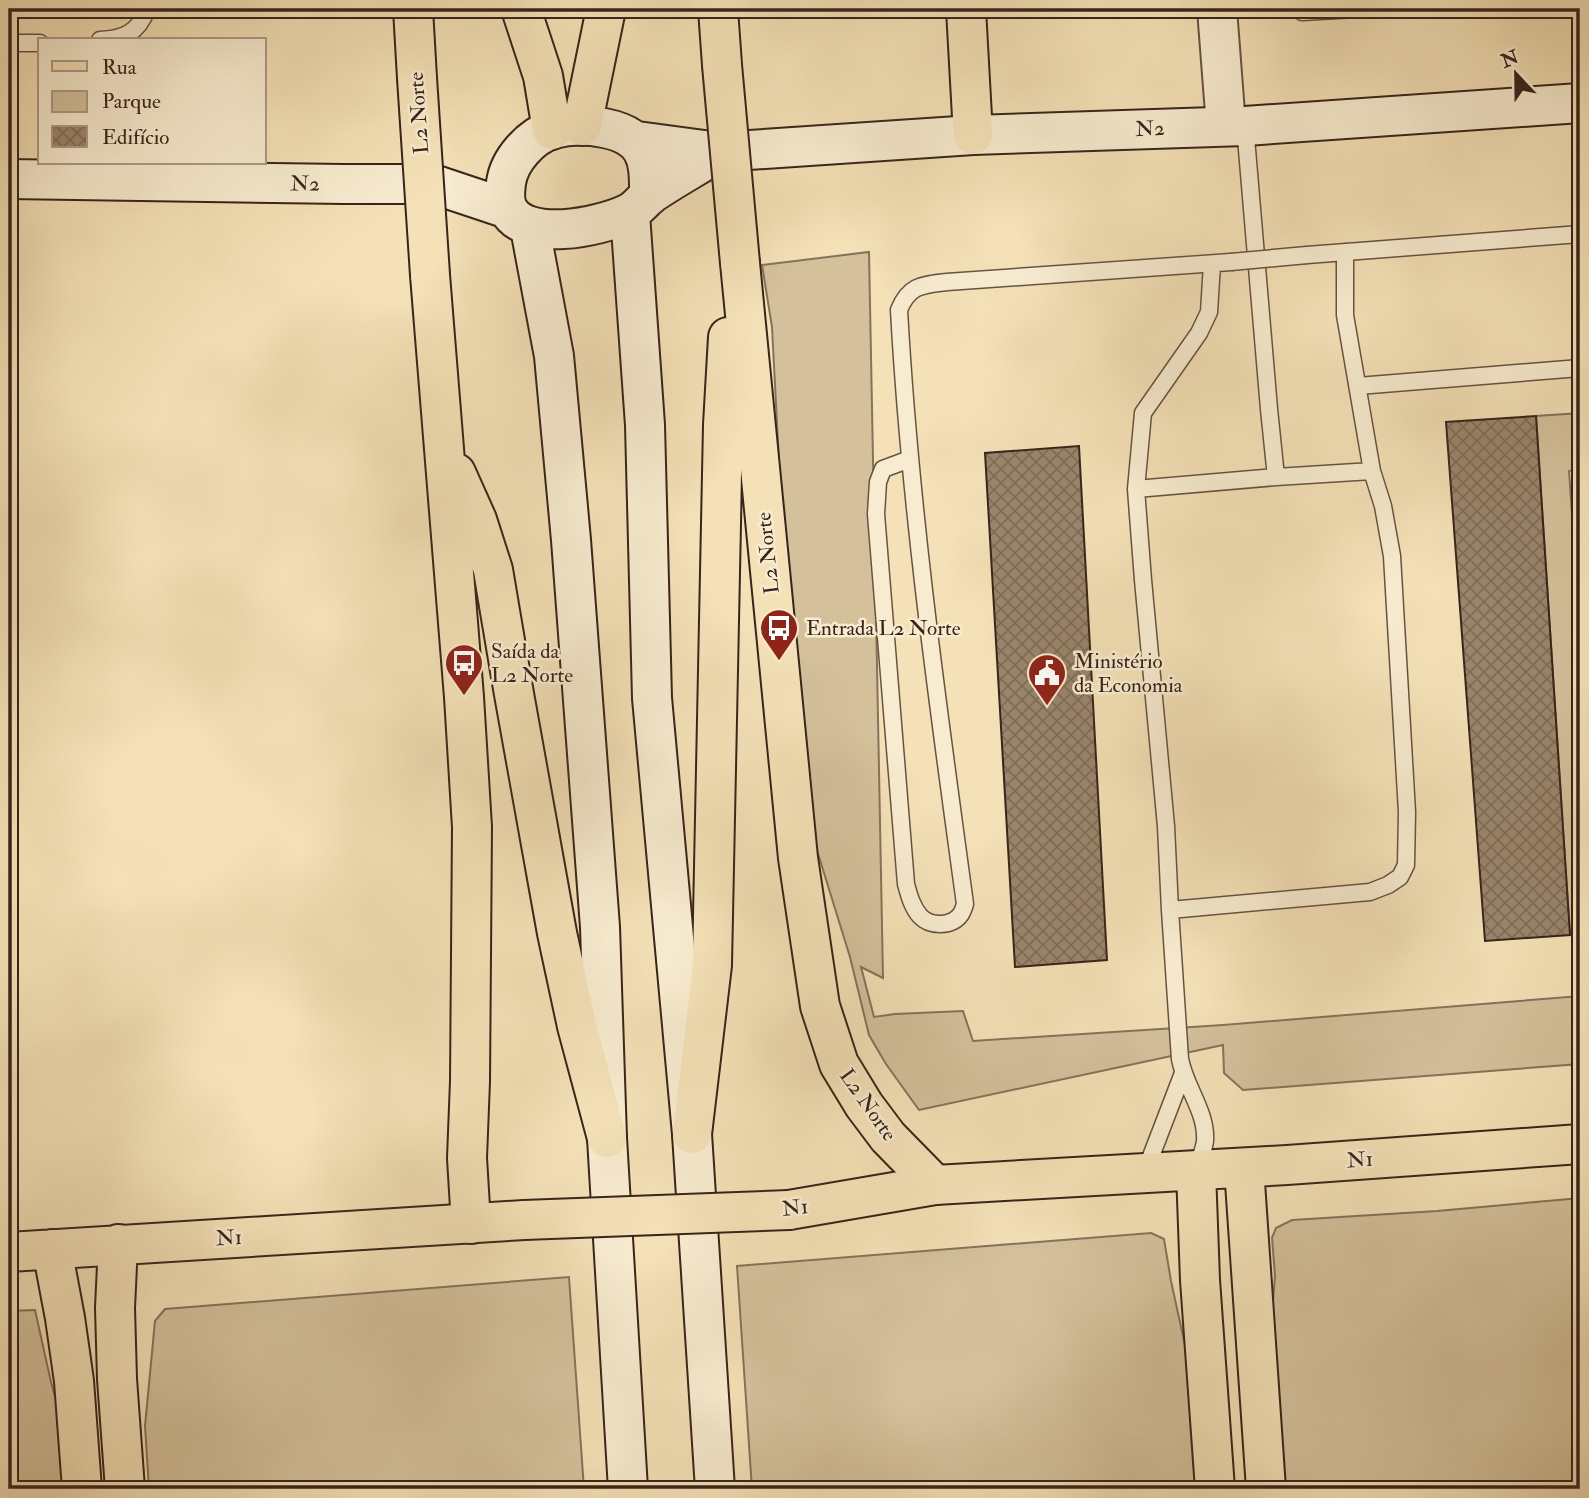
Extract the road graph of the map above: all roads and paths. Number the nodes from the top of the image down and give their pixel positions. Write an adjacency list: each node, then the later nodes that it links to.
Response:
1 (147, 9): 10 (lane)
2 (413, 9): 30 (main road, L2 Norte, bridge)
3 (522, 9): 15 (main road)
4 (606, 9): 15 (main road)
5 (718, 9): 27 (main road, L2 Norte, bridge)
6 (966, 9): 16 (main road)
7 (1217, 9): 14 (main road)
8 (1302, 9): 9 (lane)
9 (1356, 9)
10 (115, 38)
11 (9, 43): 12 (lane)
12 (38, 43)
13 (1580, 103): 14 (main road, N2)
14 (1235, 126): 16 (main road, N2); 33 (lane)
15 (567, 128): 17 (main road); 19 (main road)
16 (973, 135): 18 (main road, N2)
17 (637, 141): 18 (main road, N2); 22 (main road)
18 (719, 152): 22 (main road, N2)
19 (517, 155): 21 (main road, N2); 23 (main road)
20 (9, 179): 21 (main road, N2)
21 (433, 184): 23 (main road, N2)
22 (639, 205): 23 (main road); 37 (main road)
23 (519, 218): 38 (main road)
24 (1580, 234): 25 (lane)
25 (1345, 252): 26 (lane, bridge); 29 (lane)
26 (1212, 264): 31 (lane); 34 (lane)
27 (741, 278): 37 (main road); 43 (main road, L2 Norte)
28 (1580, 368): 29 (lane)
29 (1358, 386): 32 (lane)
30 (444, 446): 38 (main road); 44 (main road, L2 Norte)
31 (910, 459): 31 (lane)
32 (1372, 471): 33 (lane); 35 (lane)
33 (1276, 477): 34 (lane)
34 (1136, 489): 35 (lane)
35 (1170, 910): 36 (lane)
36 (1183, 1073): 41 (lane); 42 (lane)
37 (692, 1135): 51 (main road)
38 (607, 1138): 50 (main road)
39 (1580, 1144): 40 (main road, N1)
40 (1244, 1168): 41 (main road, N1); 53 (main road)
41 (1196, 1171): 42 (main road, N1); 52 (main road)
42 (1144, 1174): 43 (main road, N1)
43 (935, 1185): 44 (main road, N1, bridge)
44 (471, 1224): 45 (main road, N1)
45 (118, 1244): 46 (main road, N1); 49 (main road)
46 (52, 1249): 47 (main road, N1); 48 (main road)
47 (9, 1252)
48 (82, 1489)
49 (125, 1489)
50 (628, 1489)
51 (715, 1489)
52 (1215, 1489)
53 (1266, 1489)

